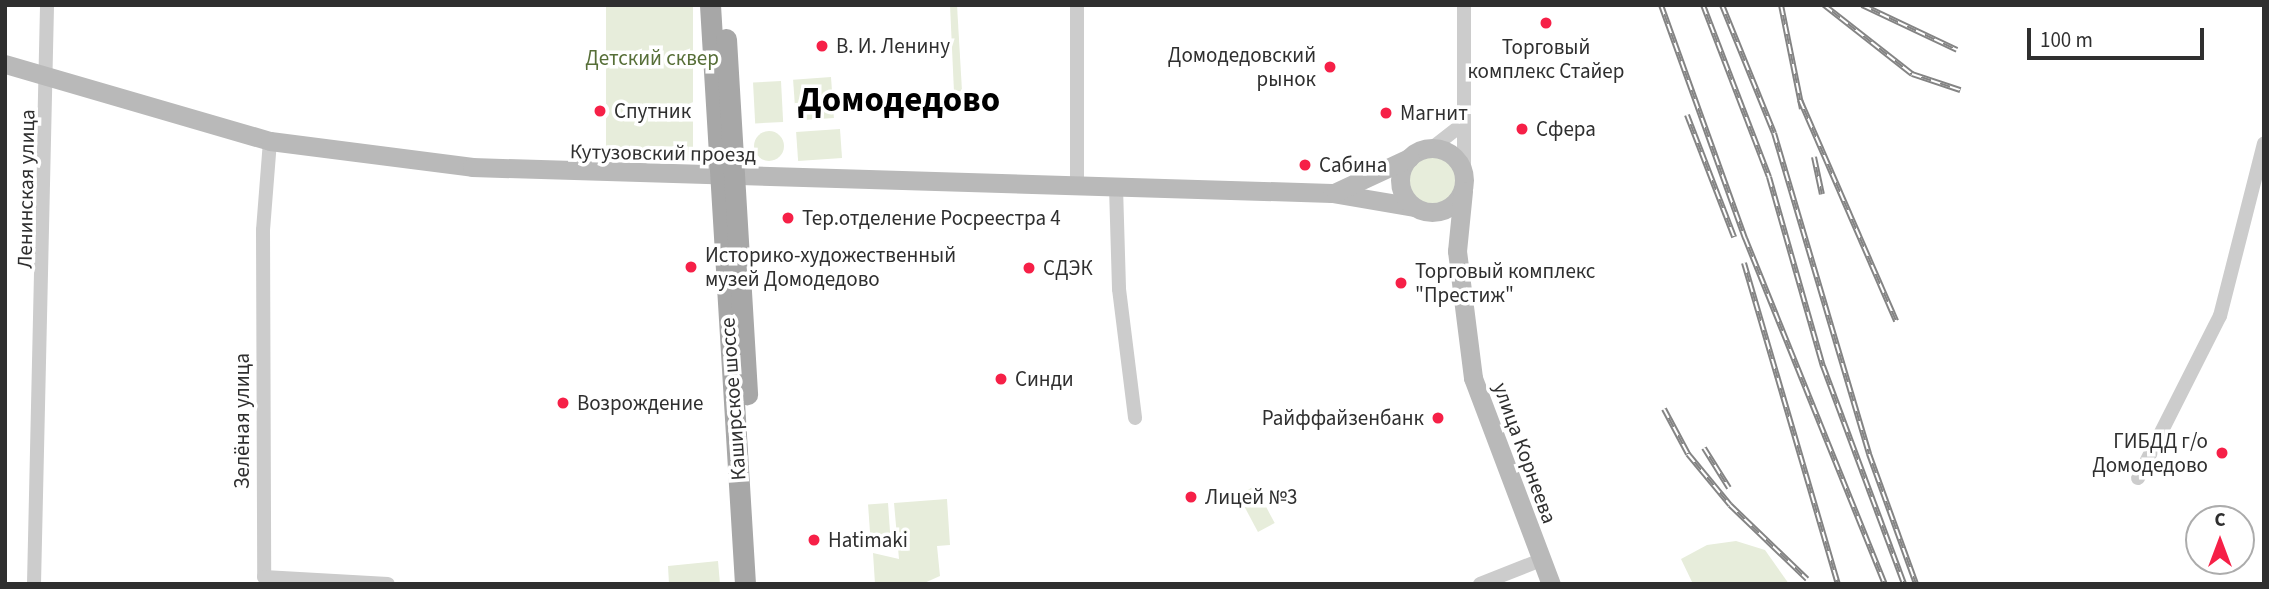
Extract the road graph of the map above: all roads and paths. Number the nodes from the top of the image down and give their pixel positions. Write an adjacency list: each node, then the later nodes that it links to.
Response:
1 (47, 5): 7 (street, Ленинская улица)
2 (710, 5): 13 (main road, Каширское шоссе)
3 (724, 5): 13 (main road, Каширское шоссе)
4 (1077, 5): 15 (street)
5 (1464, 5): 8 (street)
6 (5, 64): 7 (street, Кутузовский проезд)
7 (47, 76): 9 (street, Кутузовский проезд); 23 (street, Ленинская улица)
8 (1463, 124): 11 (street); 14 (street)
9 (270, 141): 13 (street, Кутузовский проезд); 24 (street, Зелёная улица)
10 (2264, 144): 21 (street)
11 (1432, 148): 12 (street); 14 (street)
12 (1409, 158): 17 (street); 18 (street)
13 (727, 178): 15 (street, Кутузовский проезд); 25 (main road, Каширское шоссе); 26 (main road, Каширское шоссе)
14 (1463, 182): 18 (street); 19 (street, улица Корнеева)
15 (1077, 186): 16 (street, Кутузовский проезд)
16 (1116, 187): 17 (street, Кутузовский проезд); 20 (street)
17 (1332, 193): 18 (street, Кутузовский проезд)
18 (1419, 209): 19 (street)
19 (1457, 251): 22 (street, улица Корнеева)
20 (1135, 418)
21 (2138, 478)
22 (1541, 560): 27 (street); 28 (street, улица Корнеева)
23 (34, 584)
24 (388, 584)
25 (745, 584)
26 (758, 584)
27 (1480, 584)
28 (1551, 584)

